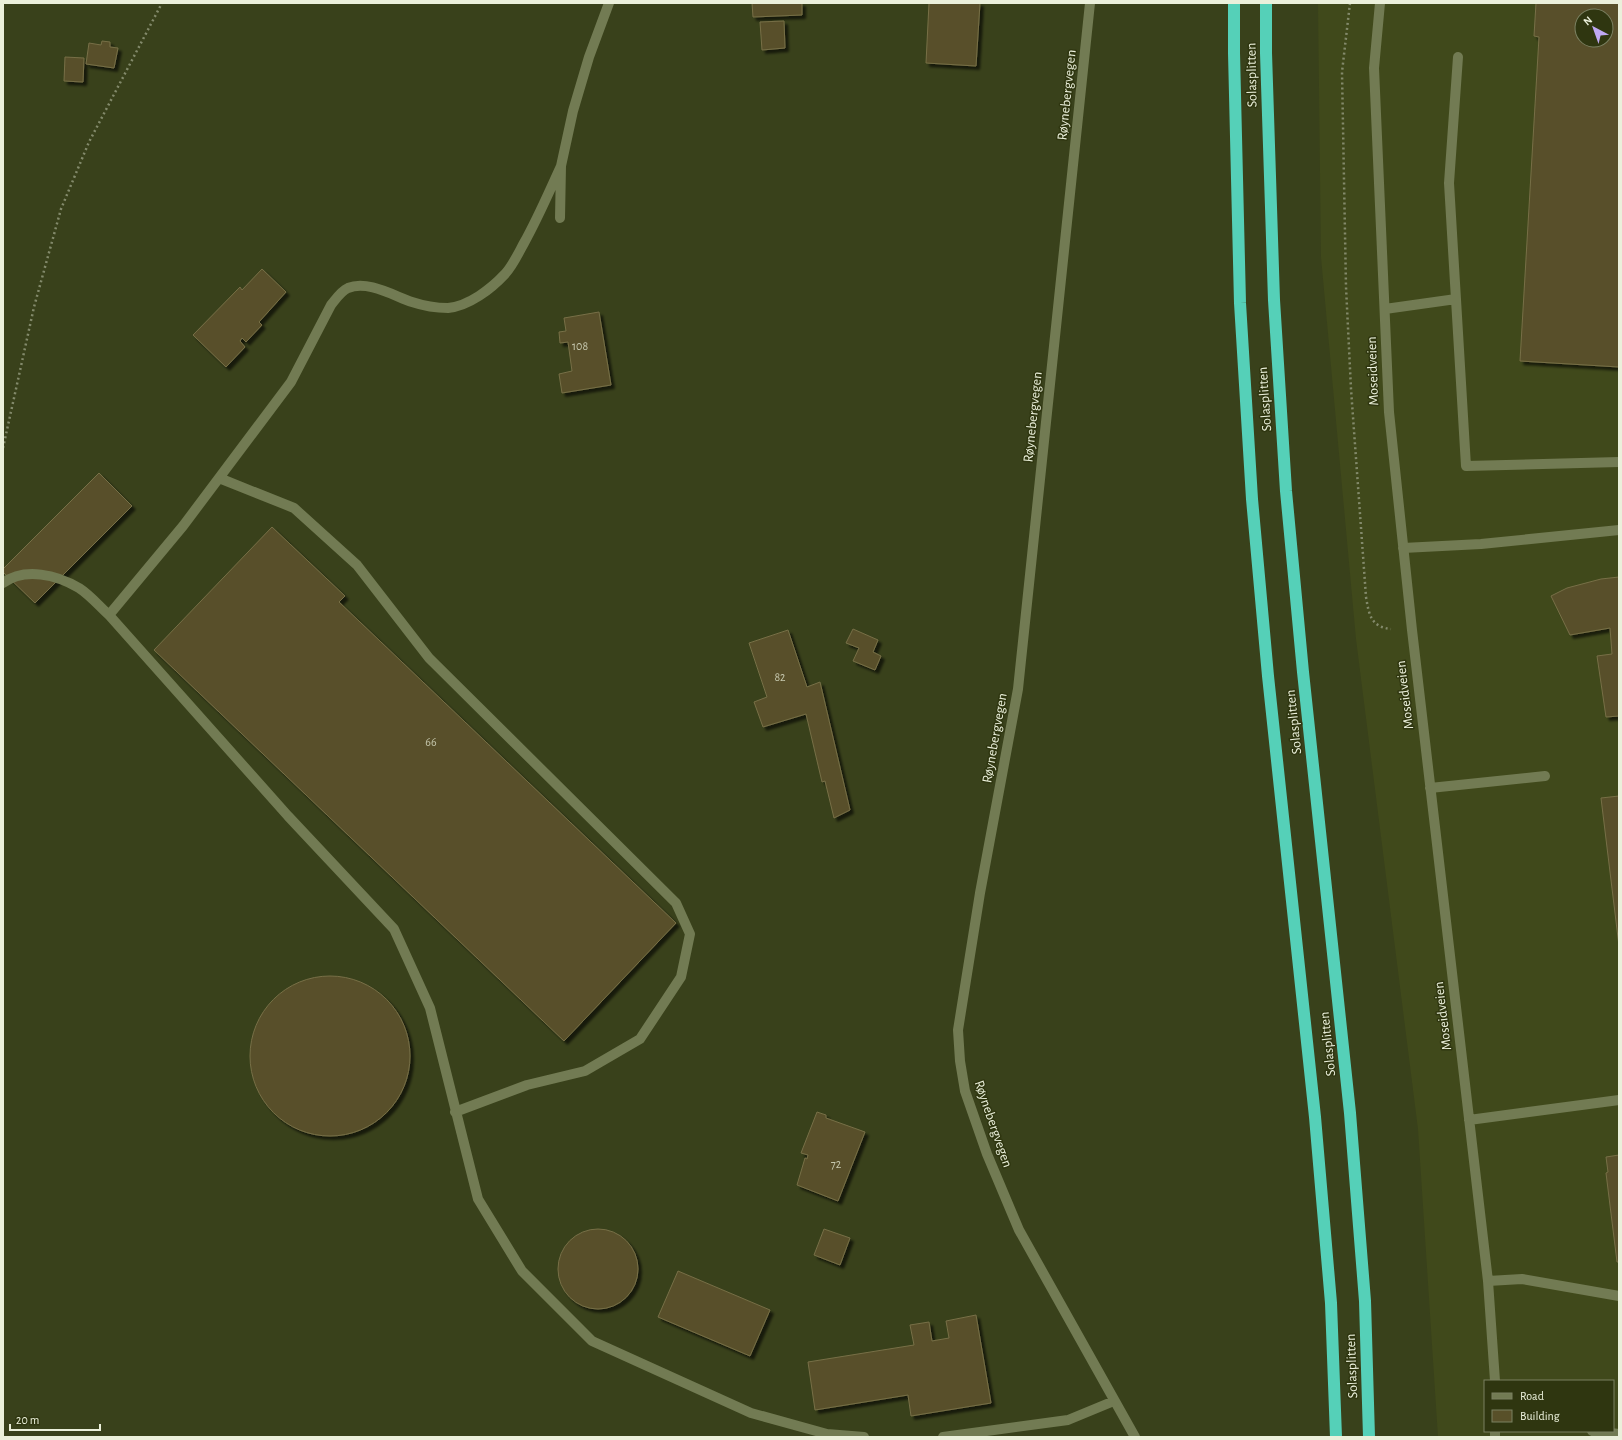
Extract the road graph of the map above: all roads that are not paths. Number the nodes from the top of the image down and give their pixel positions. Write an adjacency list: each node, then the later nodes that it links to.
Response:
1 (609, 3): 7 (street)
2 (1090, 3): 25 (street, Røynebergvegen)
3 (1234, 3): 31 (highway, Solasplitten)
4 (1266, 3): 32 (highway, Solasplitten)
5 (1380, 3): 10 (street, Moseidveien)
6 (1458, 57): 9 (street)
7 (561, 166): 8 (street); 12 (street)
8 (560, 218)
9 (1456, 299): 10 (street); 11 (street)
10 (1385, 309): 14 (street, Moseidveien)
11 (1619, 462)
12 (219, 478): 16 (street); 20 (street)
13 (1619, 530): 14 (street)
14 (1403, 548): 18 (street, Moseidveien)
15 (3, 583): 16 (street)
16 (109, 615): 20 (street)
17 (1545, 776): 18 (street)
18 (1430, 788): 21 (street, Moseidveien)
19 (1619, 1100): 21 (street)
20 (456, 1112): 28 (street)
21 (1469, 1120): 22 (street, Moseidveien)
22 (1488, 1280): 23 (street); 24 (street, Moseidveien)
23 (1619, 1296)
24 (1495, 1380)
25 (1114, 1401): 29 (street); 30 (street, Røynebergvegen)
26 (1601, 1432): 27 (street)
27 (1619, 1434)
28 (864, 1437)
29 (943, 1437)
30 (1135, 1437)
31 (1336, 1437)
32 (1369, 1437)

